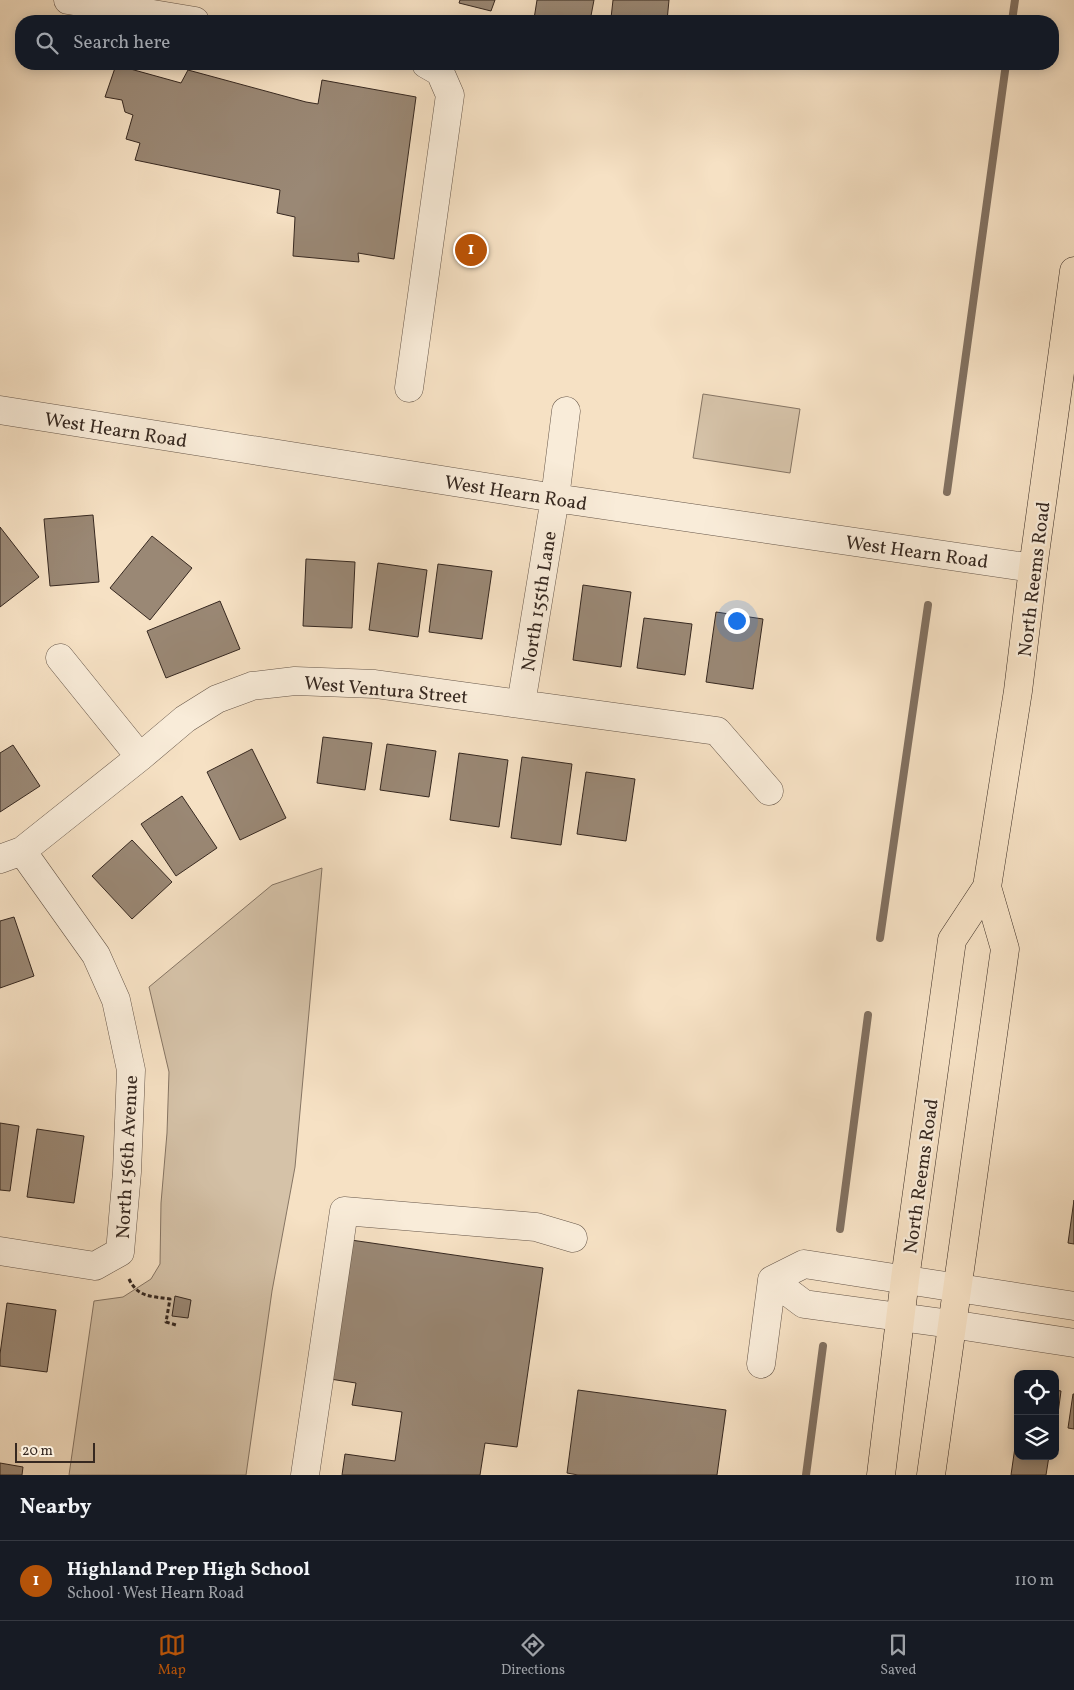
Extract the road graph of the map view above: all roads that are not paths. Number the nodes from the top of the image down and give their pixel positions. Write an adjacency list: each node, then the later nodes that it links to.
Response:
1 (68, 0): 2 (street)
2 (159, 15)
3 (436, 70): 5 (street)
4 (1074, 271): 9 (main road, North Reems Road)
5 (409, 388)
6 (0, 410): 8 (street, West Hearn Road)
7 (566, 410): 8 (street, North 155th Lane)
8 (555, 498): 9 (street, West Hearn Road); 11 (street, North 155th Lane)
9 (1033, 568): 15 (main road, North Reems Road)
10 (60, 658): 12 (street)
11 (521, 704): 12 (street, West Ventura Street); 13 (street, West Ventura Street)
12 (140, 757): 14 (street, West Ventura Street)
13 (769, 791)
14 (11, 855): 17 (street, North 156th Avenue)
15 (987, 887): 18 (main road, North Reems Road); 20 (main road, North Reems Road)
16 (573, 1238): 26 (street)
17 (0, 1251)
18 (905, 1279): 19 (street); 20 (street); 22 (main road, North Reems Road)
19 (772, 1280): 22 (street); 25 (street)
20 (957, 1288): 21 (street); 23 (main road, North Reems Road)
21 (1074, 1306)
22 (901, 1317): 23 (street); 27 (main road, North Reems Road)
23 (951, 1324): 24 (street); 28 (main road, North Reems Road)
24 (1074, 1343)
25 (761, 1364)
26 (305, 1475)
27 (881, 1475)
28 (931, 1475)

